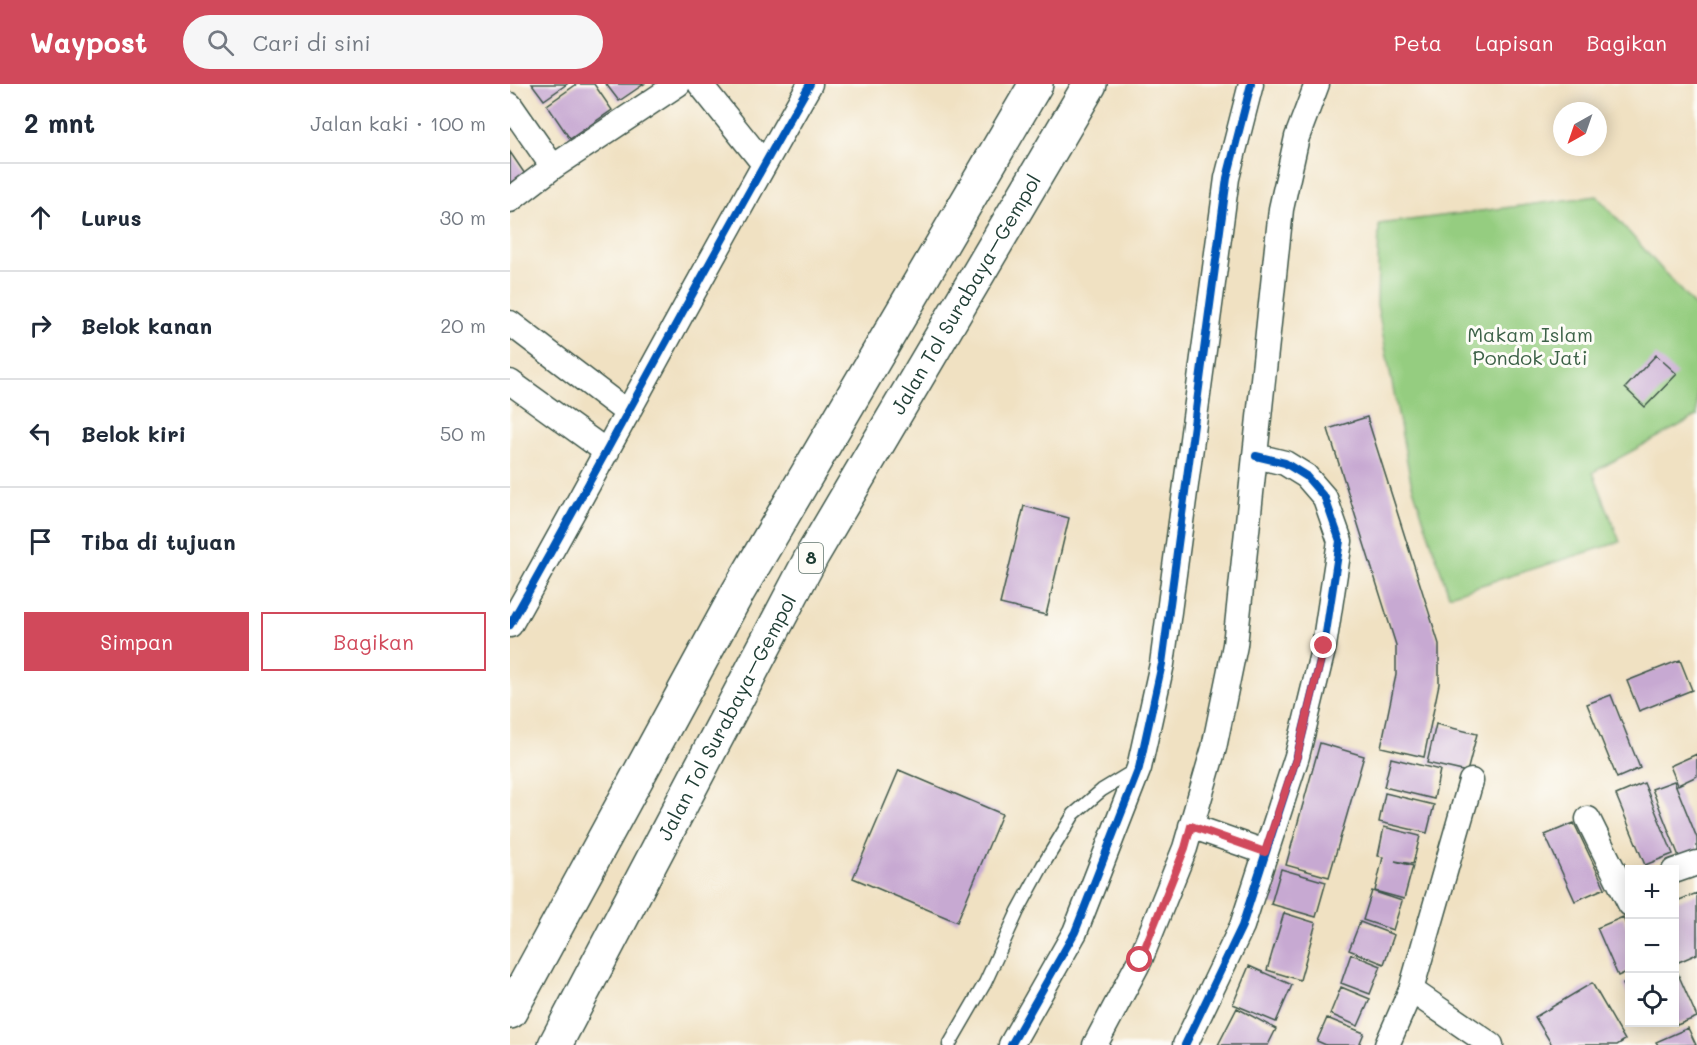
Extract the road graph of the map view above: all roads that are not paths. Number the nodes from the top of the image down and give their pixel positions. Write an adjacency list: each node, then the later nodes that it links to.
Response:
1 (678, 84): 11 (street)
2 (700, 84): 10 (street)
3 (810, 84): 10 (street)
4 (1012, 84): 13 (highway)
5 (1036, 84): 13 (highway, 8)
6 (1090, 84): 30 (highway, Jalan Tol Surabaya–Gempol / 8)
7 (1251, 84): 20 (street)
8 (1317, 84): 18 (street)
9 (510, 105): 11 (street)
10 (764, 164): 16 (street)
11 (553, 167): 12 (street)
12 (510, 200)
13 (967, 200): 29 (highway, 8)
14 (510, 323): 16 (street)
15 (510, 382): 17 (street)
16 (628, 413): 17 (street)
17 (607, 452): 19 (street)
18 (1256, 456): 23 (street); 24 (street)
19 (511, 623)
20 (1139, 768): 31 (lane); 32 (street)
21 (1471, 781): 28 (street)
22 (1588, 819): 27 (street)
23 (1191, 826): 24 (street); 33 (street)
24 (1265, 852): 34 (street)
25 (1697, 863): 26 (street)
26 (1679, 869)
27 (1625, 889)
28 (1411, 990): 35 (street); 36 (street)
29 (510, 1012)
30 (555, 1045)
31 (949, 1045)
32 (1011, 1045)
33 (1095, 1045)
34 (1185, 1045)
35 (1387, 1045)
36 (1491, 1045)

